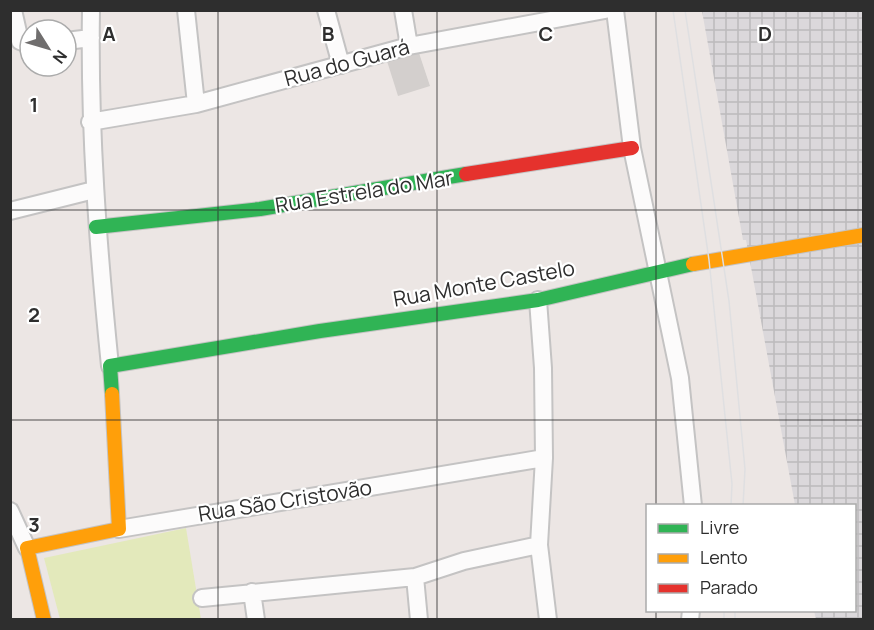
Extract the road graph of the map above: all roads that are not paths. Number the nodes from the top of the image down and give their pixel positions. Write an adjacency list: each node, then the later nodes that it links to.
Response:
1 (13, 10): 8 (street)
2 (91, 10): 9 (street)
3 (186, 10): 13 (street)
4 (326, 10): 12 (street)
5 (403, 10): 11 (street)
6 (605, 10): 11 (street, Rua do Guará)
7 (615, 10): 15 (street)
8 (18, 32)
9 (91, 38): 10 (street); 14 (street)
10 (78, 40)
11 (410, 46): 12 (street, Rua do Guará)
12 (341, 65): 13 (street, Rua do Guará)
13 (196, 104): 14 (street, Rua do Guará)
14 (90, 122): 16 (street)
15 (632, 148): 18 (street, Rua Estrela do Mar); 20 (street)
16 (94, 190): 17 (street); 18 (street)
17 (10, 211)
18 (96, 227): 22 (street)
19 (864, 235): 20 (street, Rua Monte Castelo)
20 (656, 272): 21 (street, Rua Monte Castelo); 24 (street)
21 (538, 300): 22 (street, Rua Monte Castelo); 23 (street)
22 (110, 366): 26 (street)
23 (544, 458): 26 (street, Rua São Cristovão); 27 (street)
24 (693, 504)
25 (10, 511): 28 (street)
26 (119, 529): 28 (street, Rua São Cristovão)
27 (539, 545): 29 (street); 35 (street)
28 (27, 548): 32 (street)
29 (416, 577): 30 (street); 34 (street)
30 (252, 592): 31 (street); 33 (street)
31 (202, 598)
32 (44, 620)
33 (256, 620)
34 (419, 620)
35 (548, 620)

